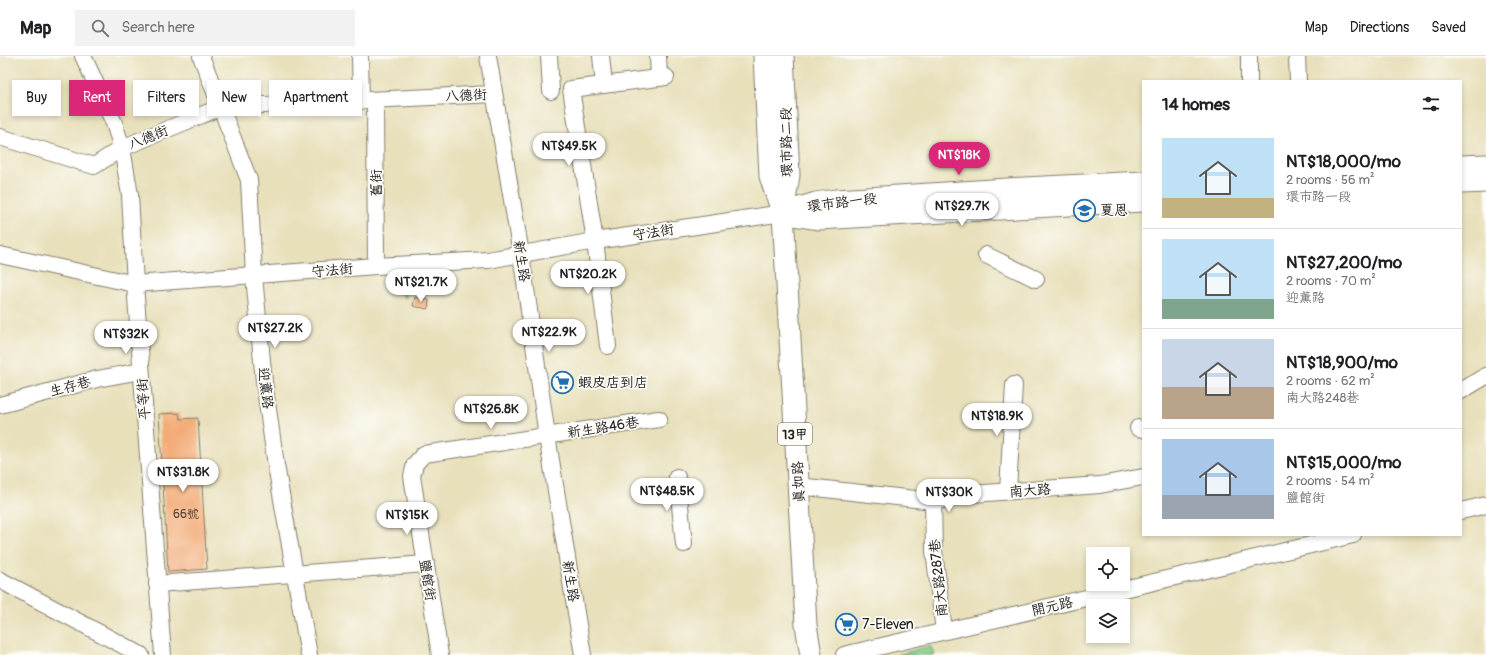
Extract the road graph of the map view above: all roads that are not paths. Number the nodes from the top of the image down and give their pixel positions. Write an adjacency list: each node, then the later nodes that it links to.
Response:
1 (83, 56): 23 (street, 平等街)
2 (201, 56): 12 (street, 迎薰路)
3 (360, 56): 18 (street, 舊街)
4 (488, 56): 17 (street, 新生路)
5 (548, 56): 16 (street)
6 (601, 56): 15 (street)
7 (658, 56): 15 (street)
8 (764, 56): 30 (main road, 環市路二段 / 13甲)
9 (783, 56): 30 (main road, 環市路二段 / 13甲)
10 (1249, 56): 13 (street)
11 (1297, 56): 14 (street)
12 (210, 80)
13 (1249, 80)
14 (1298, 80)
15 (604, 85): 31 (street)
16 (551, 91)
17 (494, 94): 18 (street, 八德街); 32 (street, 新生路)
18 (368, 100): 19 (street, 八德街); 35 (street, 舊街)
19 (261, 105)
20 (207, 113): 23 (street, 八德街)
21 (224, 116): 36 (street, 迎薰路)
22 (0, 137): 23 (street, 八德街)
23 (122, 148): 38 (street, 平等街)
24 (1486, 165): 25 (main road)
25 (1462, 166)
26 (1142, 182): 30 (main road, 環市路一段)
27 (1486, 182): 28 (main road)
28 (1462, 184)
29 (1142, 200): 30 (main road, 環市路一段)
30 (783, 213): 31 (street, 守法街); 50 (main road, 真如路 / 13甲)
31 (595, 241): 32 (street, 守法街); 39 (street)
32 (521, 254): 35 (street, 守法街); 46 (street, 新生路)
33 (0, 255): 38 (street, 守法街)
34 (986, 255): 37 (street)
35 (376, 266): 36 (street, 守法街)
36 (254, 276): 38 (street, 守法街); 58 (street, 迎薰路)
37 (1036, 279)
38 (135, 284): 40 (street, 平等街)
39 (608, 346)
40 (141, 371): 44 (street, 生存巷); 60 (street, 平等街)
41 (1486, 376): 43 (street)
42 (1014, 385): 51 (street)
43 (1462, 390)
44 (0, 405)
45 (659, 419): 46 (street, 新生路46巷)
46 (547, 436): 47 (street, 新生路46巷); 66 (street, 新生路)
47 (440, 451): 57 (street, 鹽館街)
48 (1142, 476): 51 (street, 南大路)
49 (677, 477): 56 (street)
50 (798, 486): 52 (street, 南大路); 67 (main road, 真如路 / 13甲)
51 (1008, 491): 52 (street, 南大路)
52 (933, 501): 61 (street, 南大路287巷)
53 (1486, 505): 54 (street)
54 (1462, 511)
55 (1349, 536): 61 (street, 開元路)
56 (684, 544)
57 (426, 564): 58 (street); 65 (street, 鹽館街)
58 (295, 574): 60 (street); 64 (street, 迎薰路)
59 (0, 580): 62 (street)
60 (157, 584): 63 (street, 平等街)
61 (944, 631): 68 (street, 開元路)
62 (141, 655)
63 (163, 655)
64 (309, 655)
65 (440, 655)
66 (583, 655)
67 (811, 655)
68 (844, 655)

